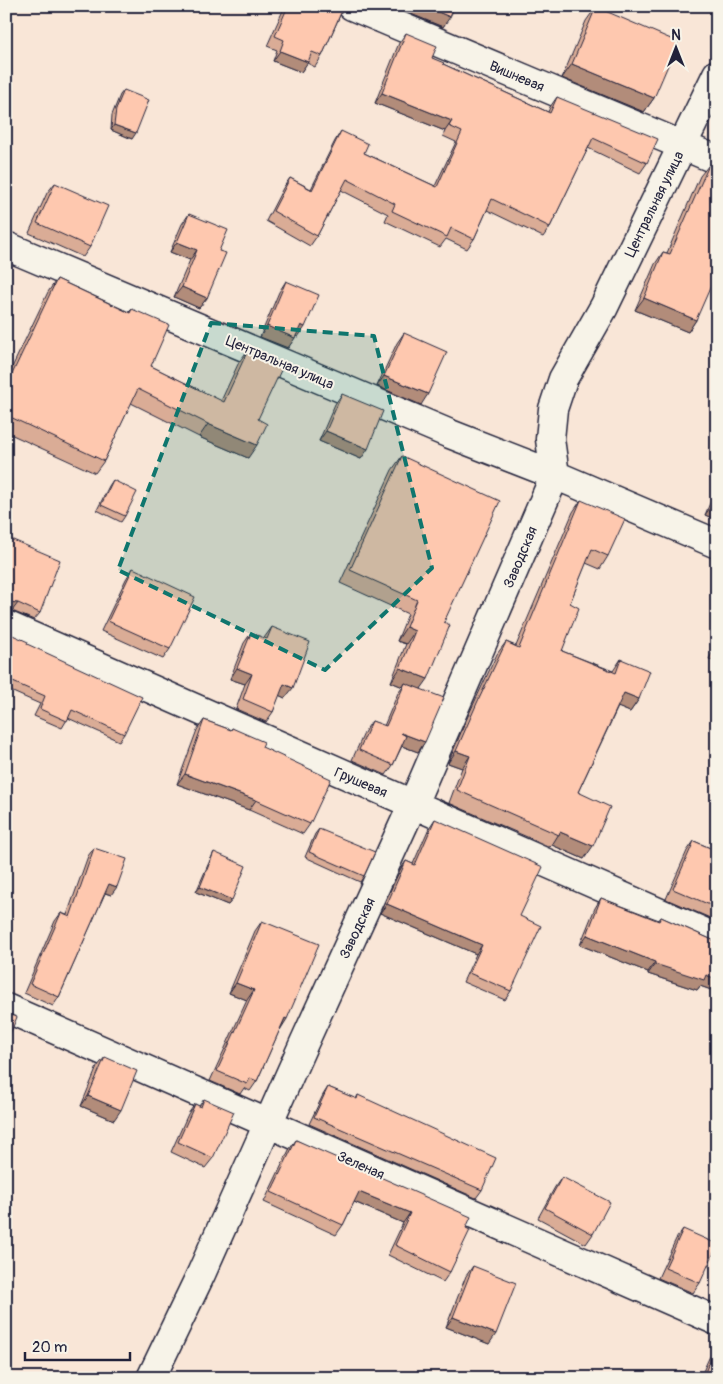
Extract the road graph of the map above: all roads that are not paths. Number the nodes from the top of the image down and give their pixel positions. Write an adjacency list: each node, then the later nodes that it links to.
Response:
1 (352, 6): 3 (street, Вишневая)
2 (717, 74): 3 (street, Центральная улица)
3 (683, 145): 4 (street, Вишневая); 6 (street, Центральная улица)
4 (717, 160)
5 (6, 246): 6 (street, Центральная улица)
6 (555, 474): 7 (street, Центральная улица); 9 (street, Заводская)
7 (717, 544)
8 (6, 625): 9 (street, Грушевая)
9 (413, 804): 10 (street, Грушевая); 12 (street, Заводская)
10 (717, 938)
11 (6, 1008): 12 (street, Зеленая)
12 (268, 1124): 13 (street, Зеленая); 14 (street, Заводская)
13 (717, 1322)
14 (151, 1378)

